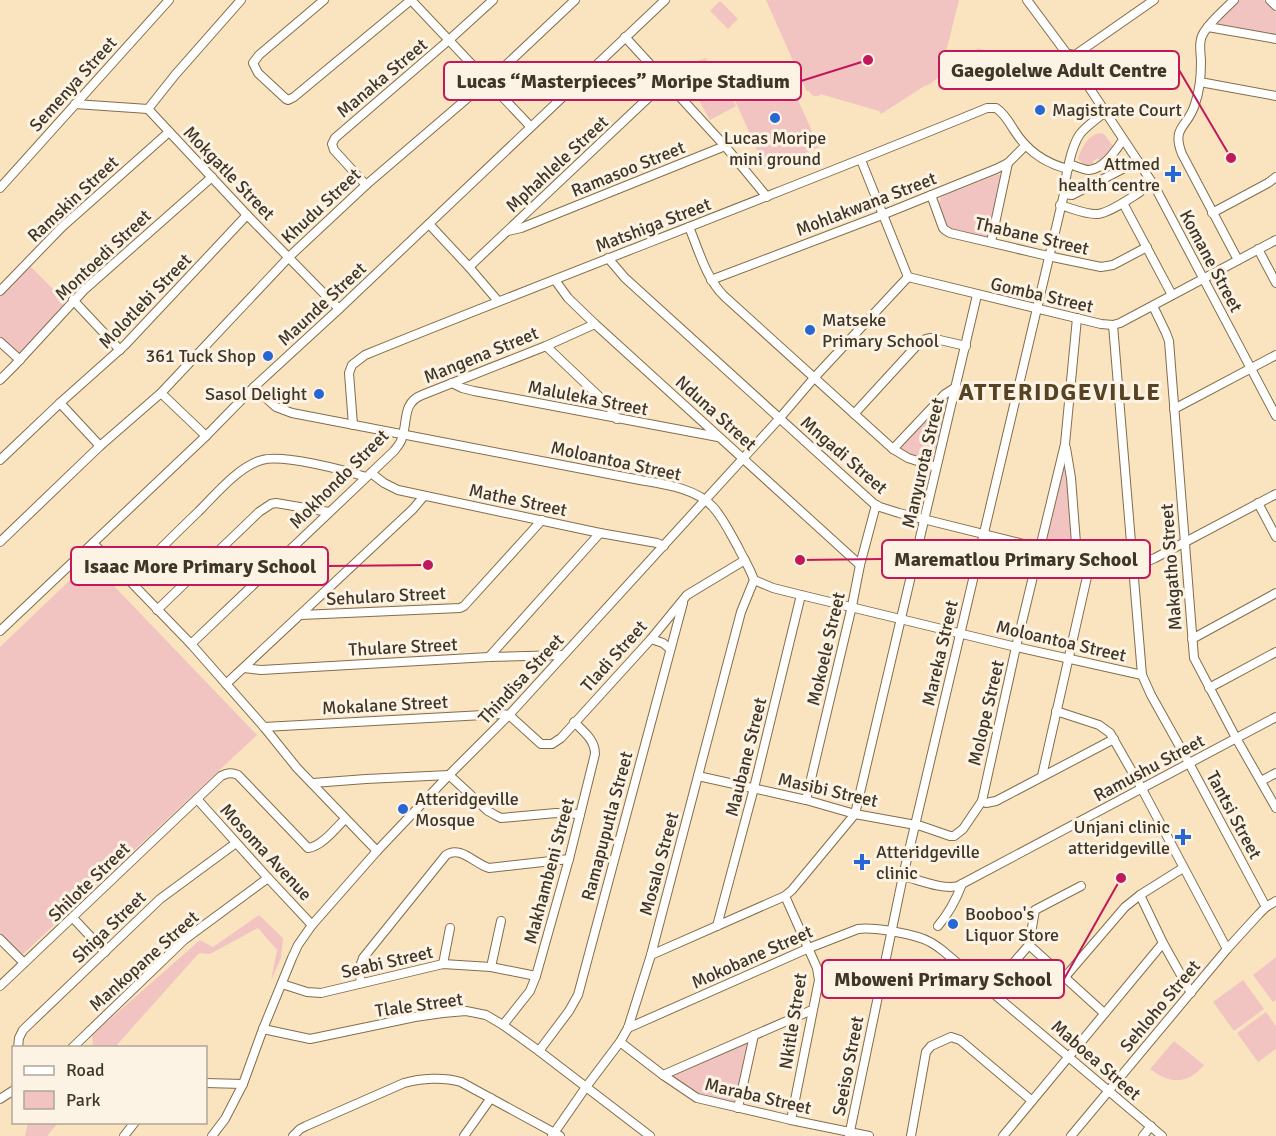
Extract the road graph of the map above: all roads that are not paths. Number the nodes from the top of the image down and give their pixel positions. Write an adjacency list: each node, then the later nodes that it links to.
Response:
1 (169, 0): 22 (street, Semenya Street)
2 (241, 0): 23 (street)
3 (324, 0): 4 (street)
4 (411, 0): 16 (street)
5 (493, 0): 16 (street, Manaka Street)
6 (575, 0): 18 (street, Khudu Street)
7 (665, 0): 14 (street, Maunde Street)
8 (1026, 0): 17 (street, Komane Street)
9 (1154, 0): 17 (street)
10 (1234, 0): 13 (street)
11 (1270, 0): 12 (street)
12 (1276, 6)
13 (1206, 29): 15 (street); 20 (street)
14 (625, 37): 19 (street); 25 (street, Maunde Street)
15 (1276, 39)
16 (449, 40): 18 (street); 36 (street, Manaka Street)
17 (1072, 58): 24 (street, Komane Street)
18 (487, 81): 25 (street); 36 (street, Khudu Street)
19 (665, 82): 29 (street); 49 (street, Mphahlele Street)
20 (1200, 82): 21 (street); 44 (street)
21 (1276, 96)
22 (75, 104): 23 (street); 37 (street, Semenya Street)
23 (148, 108): 26 (street, Mokgatle Street)
24 (1105, 112): 27 (street, Komane Street); 33 (street, Mareka Street)
25 (530, 126): 47 (street, Maunde Street)
26 (169, 132): 34 (street, Mokgatle Street); 64 (street, Ramskin Street)
27 (1123, 140): 31 (street, Komane Street); 33 (street)
28 (1025, 146): 30 (street, Matshiga Street); 32 (street, Mohlakwana Street); 33 (street)
29 (725, 147): 41 (street); 49 (street, Ramasoo Street)
30 (861, 160): 41 (street, Matshiga Street); 46 (street)
31 (1138, 161): 39 (street); 60 (street, Komane Street)
32 (1008, 163): 40 (street, Mohlakwana Street); 51 (street)
33 (1069, 166): 39 (street, Mareka Street)
34 (212, 177): 45 (street, Mokgatle Street); 67 (street, Montoedi Street)
35 (1276, 177): 44 (street)
36 (366, 185): 54 (street, Khudu Street)
37 (0, 188)
38 (1140, 192): 42 (street)
39 (1064, 194): 43 (street, Mareka Street)
40 (931, 195): 46 (street, Mohlakwana Street); 51 (street, Thabane Street)
41 (767, 197): 48 (street, Matshiga Street)
42 (1123, 203): 43 (street); 52 (street)
43 (1060, 205): 55 (street, Mareka Street)
44 (1212, 213): 57 (street)
45 (247, 215): 54 (street, Mokgatle Street); 78 (street, Molotlebi Street)
46 (882, 215): 59 (street); 62 (street, Mohlakwana Street)
47 (429, 224): 58 (street); 71 (street, Maunde Street)
48 (689, 227): 56 (street, Matshiga Street); 62 (street)
49 (507, 231): 58 (street, Mphahlele Street)
50 (1276, 240): 53 (street, Gomba Street)
51 (991, 242): 55 (street, Thabane Street)
52 (1147, 247): 55 (street, Thabane Street); 66 (street)
53 (1258, 249): 57 (street, Gomba Street); 63 (street)
54 (289, 256): 71 (street, Mokgatle Street); 87 (street, Khudu Street)
55 (1048, 256): 70 (street, Mareka Street)
56 (608, 258): 61 (street, Matshiga Street); 92 (street, Mngadi Street)
57 (1238, 260): 60 (street, Gomba Street)
58 (469, 267): 68 (street)
59 (908, 278): 65 (street, Gomba Street); 82 (street, Thindisa Street)
60 (1203, 279): 66 (street, Gomba Street); 81 (street, Komane Street)
61 (555, 280): 68 (street, Matshiga Street); 73 (street, Nduna Street)
62 (711, 280): 82 (street)
63 (1276, 283)
64 (2, 286)
65 (977, 295): 70 (street, Gomba Street); 77 (street, Manyurota Street)
66 (1172, 295): 69 (street, Gomba Street)
67 (73, 300): 78 (street); 80 (street, Montoedi Street)
68 (498, 301): 94 (street, Matshiga Street)
69 (1153, 306): 74 (street, Gomba Street); 89 (street, Makgatho Street)
70 (1036, 308): 72 (street, Gomba Street); 114 (street, Mareka Street)
71 (339, 309): 85 (street, Maunde Street)
72 (1077, 318): 74 (street, Gomba Street); 98 (street, Molope Street)
73 (595, 324): 76 (street, Mangena Street); 97 (street, Nduna Street)
74 (1113, 325): 125 (street)
75 (0, 342): 80 (street)
76 (546, 346): 84 (street, Mangena Street); 93 (street)
77 (966, 346): 86 (street, Manyurota Street); 90 (street)
78 (120, 350): 88 (street, Molotlebi Street)
79 (1276, 355): 81 (street)
80 (20, 360): 83 (street, Montoedi Street)
81 (1251, 369): 89 (street); 91 (street, Komane Street)
82 (814, 378): 90 (street); 92 (street, Thindisa Street)
83 (0, 380)
84 (452, 383): 93 (street, Maluleka Street); 95 (street, Mangena Street)
85 (255, 387): 94 (street, Moloantoa Street); 96 (street, Maunde Street)
86 (956, 387): 100 (street); 103 (street, Manyurota Street)
87 (161, 393): 96 (street); 99 (street, Khudu Street)
88 (60, 403): 99 (street); 102 (street, Molotlebi Street)
89 (1174, 409): 117 (street, Makgatho Street)
90 (854, 414): 100 (street)
91 (1276, 416)
92 (779, 418): 101 (street, Thindisa Street); 109 (street, Mngadi Street)
93 (617, 419): 97 (street, Maluleka Street)
94 (353, 425): 95 (street, Moloantoa Street)
95 (403, 435): 104 (street, Mokhondo Street); 107 (street, Moloantoa Street)
96 (206, 436): 118 (street, Maunde Street)
97 (719, 437): 101 (street, Nduna Street)
98 (1065, 444): 120 (street, Molope Street); 121 (street, Molope Street)
99 (100, 446): 116 (street, Khudu Street)
100 (894, 449): 103 (street)
101 (743, 457): 107 (street, Thindisa Street); 124 (street, Nduna Street)
102 (0, 460)
103 (936, 467): 111 (street, Manyurota Street)
104 (369, 475): 106 (street, Mathe Street); 110 (street, Mokhondo Street); 126 (street, Mathe Street)
105 (1276, 494): 108 (street)
106 (424, 496): 112 (street, Mathe Street); 133 (street)
107 (705, 500): 119 (street, Thindisa Street); 123 (street, Moloantoa Street)
108 (1258, 503): 115 (street); 117 (street)
109 (876, 505): 111 (street, Mngadi Street); 124 (street, Mokoele Street)
110 (329, 512): 132 (street); 139 (street, Mokhondo Street)
111 (925, 519): 114 (street, Mngadi Street); 134 (street, Manyurota Street)
112 (542, 520): 113 (street, Mathe Street); 133 (street, Sehularo Street)
113 (600, 533): 119 (street, Mathe Street); 144 (street)
114 (984, 534): 120 (street, Mngadi Street); 136 (street, Mareka Street)
115 (1276, 537)
116 (0, 542)
117 (1185, 542): 125 (street); 138 (street, Makgatho Street)
118 (93, 543): 126 (street); 135 (street, Maunde Street)
119 (664, 546): 143 (street, Thindisa Street)
120 (1040, 548): 121 (street, Mngadi Street); 140 (street, Molope Street)
121 (1077, 556): 122 (street, Mngadi Street)
122 (1091, 559): 125 (street, Mngadi Street); 145 (street)
123 (745, 560): 127 (street, Moloantoa Street); 130 (street, Tladi Street)
124 (860, 565): 131 (street, Mokoele Street)
125 (1133, 568): 147 (street)
126 (129, 580): 132 (street)
127 (754, 580): 129 (street, Moloantoa Street); 160 (street, Mosalo Street)
128 (1276, 593): 138 (street)
129 (801, 595): 131 (street, Moloantoa Street); 164 (street, Maubane Street)
130 (685, 598): 137 (street, Tladi Street); 141 (street, Ramapuputla Street)
131 (852, 606): 134 (street, Moloantoa Street); 167 (street, Mokoele Street)
132 (157, 610): 139 (street)
133 (301, 615): 146 (street)
134 (902, 620): 136 (street, Moloantoa Street); 171 (street, Manyurota Street)
135 (0, 631)
136 (959, 633): 140 (street, Moloantoa Street); 173 (street, Mareka Street)
137 (651, 639): 141 (street); 153 (street, Tladi Street)
138 (1192, 639): 149 (street, Makgatho Street)
139 (191, 644): 148 (street)
140 (1016, 647): 145 (street, Moloantoa Street); 168 (street, Molope Street)
141 (670, 650): 219 (street, Ramapuputla Street)
142 (1276, 652): 149 (street)
143 (563, 655): 144 (street, Thulare Street); 151 (street, Thindisa Street)
144 (489, 657): 146 (street, Thulare Street)
145 (1068, 658): 147 (street, Moloantoa Street); 150 (street)
146 (244, 668): 148 (street)
147 (1142, 675): 157 (street, Tantsi Street)
148 (226, 684): 154 (street)
149 (1209, 688): 155 (street, Makgatho Street)
150 (1056, 711): 156 (street); 161 (street)
151 (509, 715): 153 (street, Tladi Street); 154 (street, Mokalane Street); 159 (street, Thindisa Street)
152 (1276, 717): 155 (street, Ramushu Street)
153 (574, 722): 170 (street, Makhambeni Street)
154 (264, 727): 163 (street)
155 (1236, 738): 157 (street, Ramushu Street); 162 (street, Makgatho Street)
156 (1114, 739): 161 (street); 165 (street)
157 (1189, 763): 165 (street, Ramushu Street); 185 (street, Tantsi Street)
158 (1276, 773): 162 (street)
159 (449, 775): 163 (street); 170 (street); 175 (street, Thindisa Street)
160 (698, 776): 164 (street, Masibi Street); 199 (street, Mosalo Street)
161 (1042, 776): 168 (street)
162 (1261, 781): 169 (street, Makgatho Street)
163 (313, 783): 172 (street)
164 (754, 788): 167 (street, Masibi Street); 189 (street, Maubane Street)
165 (1142, 789): 177 (street); 180 (street, Ramushu Street)
166 (197, 799): 172 (street, Shilote Street); 174 (street, Mosoma Avenue); 186 (street, Shilote Street)
167 (806, 800): 171 (street, Masibi Street)
168 (982, 801): 173 (street, Molope Street)
169 (1276, 808)
170 (580, 814): 176 (street, Makhambeni Street)
171 (855, 814): 173 (street, Masibi Street); 183 (street)
172 (345, 819): 175 (street)
173 (915, 825): 178 (street, Mareka Street)
174 (236, 843): 179 (street, Mosoma Avenue); 198 (street, Shiga Street)
175 (377, 851): 188 (street, Thindisa Street)
176 (569, 859): 203 (street, Makhambeni Street); 205 (street)
177 (1184, 868): 182 (street); 197 (street)
178 (903, 876): 180 (street, Ramushu Street); 192 (street, Mareka Street)
179 (268, 878): 188 (street, Mosoma Avenue); 218 (street, Mankopane Street)
180 (962, 884): 190 (street)
181 (1081, 886): 195 (street)
182 (1140, 895): 194 (street); 204 (street)
183 (785, 896): 189 (street); 196 (street, Nkitle Street)
184 (1276, 901): 185 (street, Sehloho Street)
185 (1266, 907): 197 (street, Sehloho Street)
186 (73, 918): 198 (street); 200 (street, Shilote Street)
187 (501, 921): 202 (street)
188 (312, 925): 206 (street, Thindisa Street)
189 (717, 926): 199 (street)
190 (938, 926)
191 (450, 928): 201 (street)
192 (891, 931): 196 (street, Mokobane Street); 208 (street, Maboea Street); 232 (street, Seeiso Street)
193 (0, 939): 200 (street)
194 (1163, 943): 209 (street); 211 (street)
195 (1029, 945): 204 (street); 208 (street)
196 (809, 948): 210 (street, Nkitle Street); 213 (street, Mokobane Street)
197 (1227, 949): 209 (street, Sehloho Street)
198 (105, 952): 217 (street, Shiga Street)
199 (651, 955): 213 (street, Mosalo Street)
200 (24, 963): 207 (street, Shilote Street)
201 (442, 964): 202 (street, Seabi Street); 205 (street, Seabi Street)
202 (490, 967): 203 (street, Seabi Street)
203 (536, 976): 212 (street, Makhambeni Street)
204 (1065, 977): 211 (street)
205 (361, 982): 206 (street, Seabi Street)
206 (282, 984): 214 (street, Thindisa Street)
207 (0, 986)
208 (990, 990): 220 (street, Maboea Street)
209 (1191, 993): 225 (street, Sehloho Street)
210 (812, 1010): 215 (street); 229 (street, Nkitle Street)
211 (1104, 1012): 220 (street)
212 (503, 1025): 214 (street, Tlale Street); 219 (street, Tlale Street)
213 (628, 1028): 216 (street, Mosalo Street)
214 (263, 1029): 223 (street, Thindisa Street)
215 (754, 1035): 221 (street); 228 (street)
216 (620, 1042): 221 (street, Maraba Street); 224 (street, Mosalo Street)
217 (18, 1046)
218 (73, 1046)
219 (539, 1051): 224 (street, Tlale Street)
220 (1069, 1056): 225 (street, Maboea Street); 227 (street)
221 (663, 1076): 228 (street, Maraba Street)
222 (207, 1083): 223 (street)
223 (243, 1084): 235 (street, Thindisa Street)
224 (586, 1087): 233 (street, Mosalo Street); 238 (street, Tlale Street)
225 (1108, 1091): 231 (street, Maboea Street); 242 (street, Sehloho Street)
226 (491, 1098): 233 (street); 236 (street); 237 (street)
227 (1031, 1100): 240 (street); 241 (street)
228 (738, 1108): 229 (street, Maraba Street)
229 (791, 1120): 232 (street, Maraba Street)
230 (133, 1124): 234 (street)
231 (1151, 1126): 243 (street); 244 (street, Maboea Street)
232 (849, 1134): 239 (street, Maraba Street)
233 (556, 1135)
234 (124, 1136)
235 (212, 1136)
236 (292, 1136)
237 (464, 1136)
238 (650, 1136)
239 (869, 1136)
240 (911, 1136)
241 (1003, 1136)
242 (1071, 1136)
243 (1143, 1136)
244 (1162, 1136)

